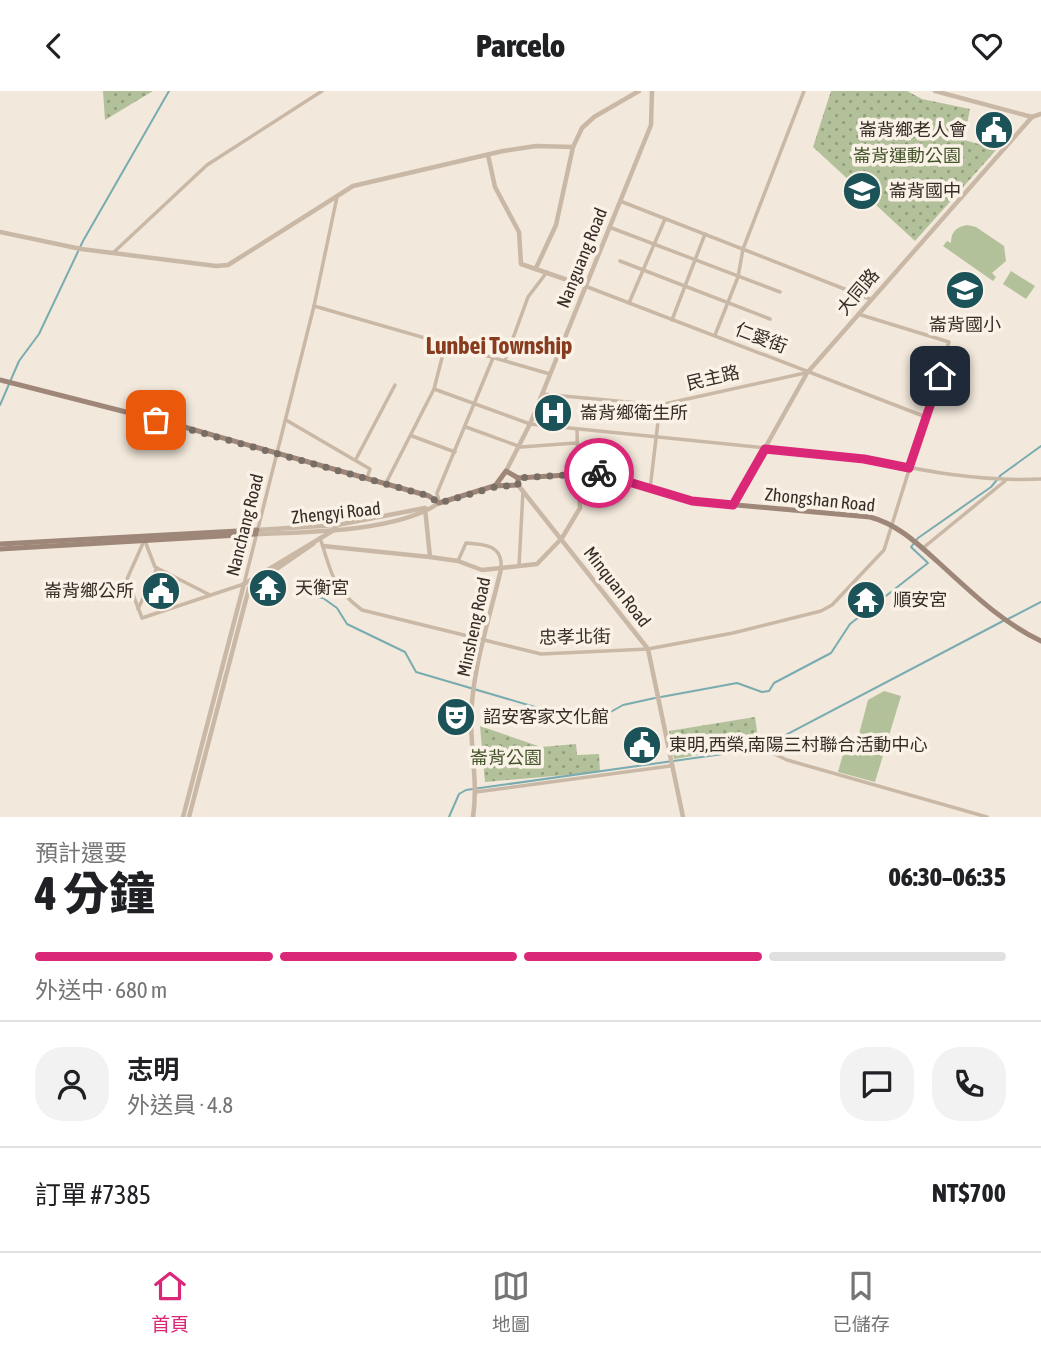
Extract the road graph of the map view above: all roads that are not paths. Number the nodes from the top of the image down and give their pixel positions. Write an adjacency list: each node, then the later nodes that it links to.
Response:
1 (322, 91): 19 (street)
2 (639, 91): 9 (street)
3 (652, 91): 12 (street, Nanguang Road)
4 (804, 91): 18 (street)
5 (935, 91): 6 (street)
6 (953, 93): 8 (street)
7 (1041, 114): 8 (street)
8 (1032, 117): 29 (street, 大同路)
9 (573, 147): 10 (street); 22 (street)
10 (488, 155): 11 (street); 22 (street)
11 (337, 197): 19 (street); 32 (street, Nanchang Road)
12 (620, 201): 13 (street); 14 (street, Nanguang Road)
13 (665, 219): 16 (street); 17 (street)
14 (609, 227): 17 (street); 26 (street, Nanguang Road)
15 (0, 232): 19 (street)
16 (705, 235): 18 (street); 21 (street)
17 (654, 246): 21 (street); 23 (street)
18 (743, 249): 25 (street); 29 (street)
19 (114, 253)
20 (620, 261): 23 (street)
21 (695, 261): 25 (street); 27 (street)
22 (536, 268): 24 (street)
23 (645, 270): 27 (street); 31 (street)
24 (547, 272): 26 (street); 39 (street)
25 (738, 277): 28 (street); 30 (street)
26 (585, 286): 31 (street, 仁愛街); 42 (street, Nanguang Road)
27 (686, 286): 30 (street); 35 (street)
28 (780, 292)
29 (870, 299): 33 (street, 大同路)
30 (728, 302): 34 (street); 36 (street)
31 (629, 303): 35 (street, 仁愛街)
32 (314, 306): 37 (street); 51 (street, Nanchang Road)
33 (858, 314): 41 (street, 大同路); 50 (street, 忠孝北街)
34 (770, 319)
35 (671, 320): 36 (street, 仁愛街)
36 (715, 336): 40 (street, 仁愛街)
37 (446, 342): 38 (street); 46 (street)
38 (493, 358): 39 (street); 48 (street)
39 (505, 361): 42 (street)
40 (795, 366): 41 (street, 仁愛街); 43 (street)
41 (807, 373): 43 (street, 民主路); 50 (street, 仁愛街); 59 (street, 大同路)
42 (550, 374): 47 (street, Nanguang Road)
43 (796, 374): 49 (street, 民主路)
44 (0, 380): 61 (main road)
45 (395, 385): 62 (street)
46 (434, 389): 48 (street); 55 (street)
47 (542, 394): 49 (street, 民主路); 52 (street, Nanguang Road)
48 (476, 405): 52 (street); 53 (street)
49 (660, 405): 56 (street)
50 (926, 417): 63 (street, 忠孝北街)
51 (286, 420): 61 (street, Nanchang Road); 62 (street)
52 (530, 423): 54 (street); 58 (street, Nanguang Road)
53 (466, 427): 58 (street); 60 (street)
54 (577, 428): 56 (street); 57 (street)
55 (412, 436): 60 (street); 70 (street)
56 (657, 436): 59 (street); 73 (street)
57 (576, 443): 58 (street); 65 (street)
58 (521, 447): 64 (street, Nanguang Road)
59 (765, 449): 63 (street); 75 (street, 大同路)
60 (455, 451): 74 (street)
61 (277, 455): 68 (main road); 80 (street, Nanchang Road)
62 (356, 459): 68 (street)
63 (909, 468): 69 (street); 77 (street, 忠孝北街)
64 (506, 471): 66 (main road); 71 (main road)
65 (578, 473): 66 (main road, Zhongshan Road); 73 (main road, Zhongshan Road); 82 (street)
66 (518, 478): 72 (main road)
67 (1041, 479): 69 (street)
68 (366, 480): 70 (main road)
69 (1005, 481): 85 (street)
70 (385, 485): 74 (main road)
71 (495, 487): 72 (main road); 74 (main road)
72 (520, 487): 82 (street); 88 (street)
73 (650, 490): 75 (main road, Zhongshan Road)
74 (439, 503): 76 (street, Zhengyi Road)
75 (733, 505): 77 (main road, Zhongshan Road)
76 (425, 510): 78 (street, Zhengyi Road); 86 (street)
77 (891, 524): 85 (main road, Zhongshan Road); 96 (street, 忠孝北街)
78 (336, 527): 79 (street); 79 (street, Zhengyi Road)
79 (319, 531): 80 (street, Zhengyi Road); 83 (street, 忠孝北街); 91 (street)
80 (256, 532): 81 (main road, Zhengyi Road); 91 (street, Nanchang Road)
81 (144, 538): 84 (main road, Zhengyi Road); 89 (street); 93 (street)
82 (562, 538): 88 (street, Minquan Road); 96 (street, Minquan Road)
83 (323, 546): 86 (street, Minquan Road); 94 (street, 忠孝北街)
84 (0, 547)
85 (923, 548): 95 (main road, Zhongshan Road)
86 (430, 557): 87 (street, Minquan Road)
87 (458, 561): 90 (street, Minquan Road); 90 (street)
88 (519, 566): 90 (street, Minquan Road)
89 (157, 568): 92 (street); 93 (street)
90 (501, 569): 94 (street, Minsheng Road)
91 (246, 586): 92 (street); 100 (street, Nanchang Road); 101 (street, Nanchang Road)
92 (210, 595): 93 (street)
93 (138, 609)
94 (484, 642): 96 (street, 忠孝北街); 99 (street, Minsheng Road)
95 (1041, 642)
96 (648, 649): 98 (street, Minquan Road)
97 (766, 751): 104 (street)
98 (670, 766): 99 (street); 103 (street, Minquan Road)
99 (476, 792): 102 (street, Minsheng Road)
100 (183, 817)
101 (189, 817)
102 (473, 817)
103 (683, 817)
104 (987, 817)

